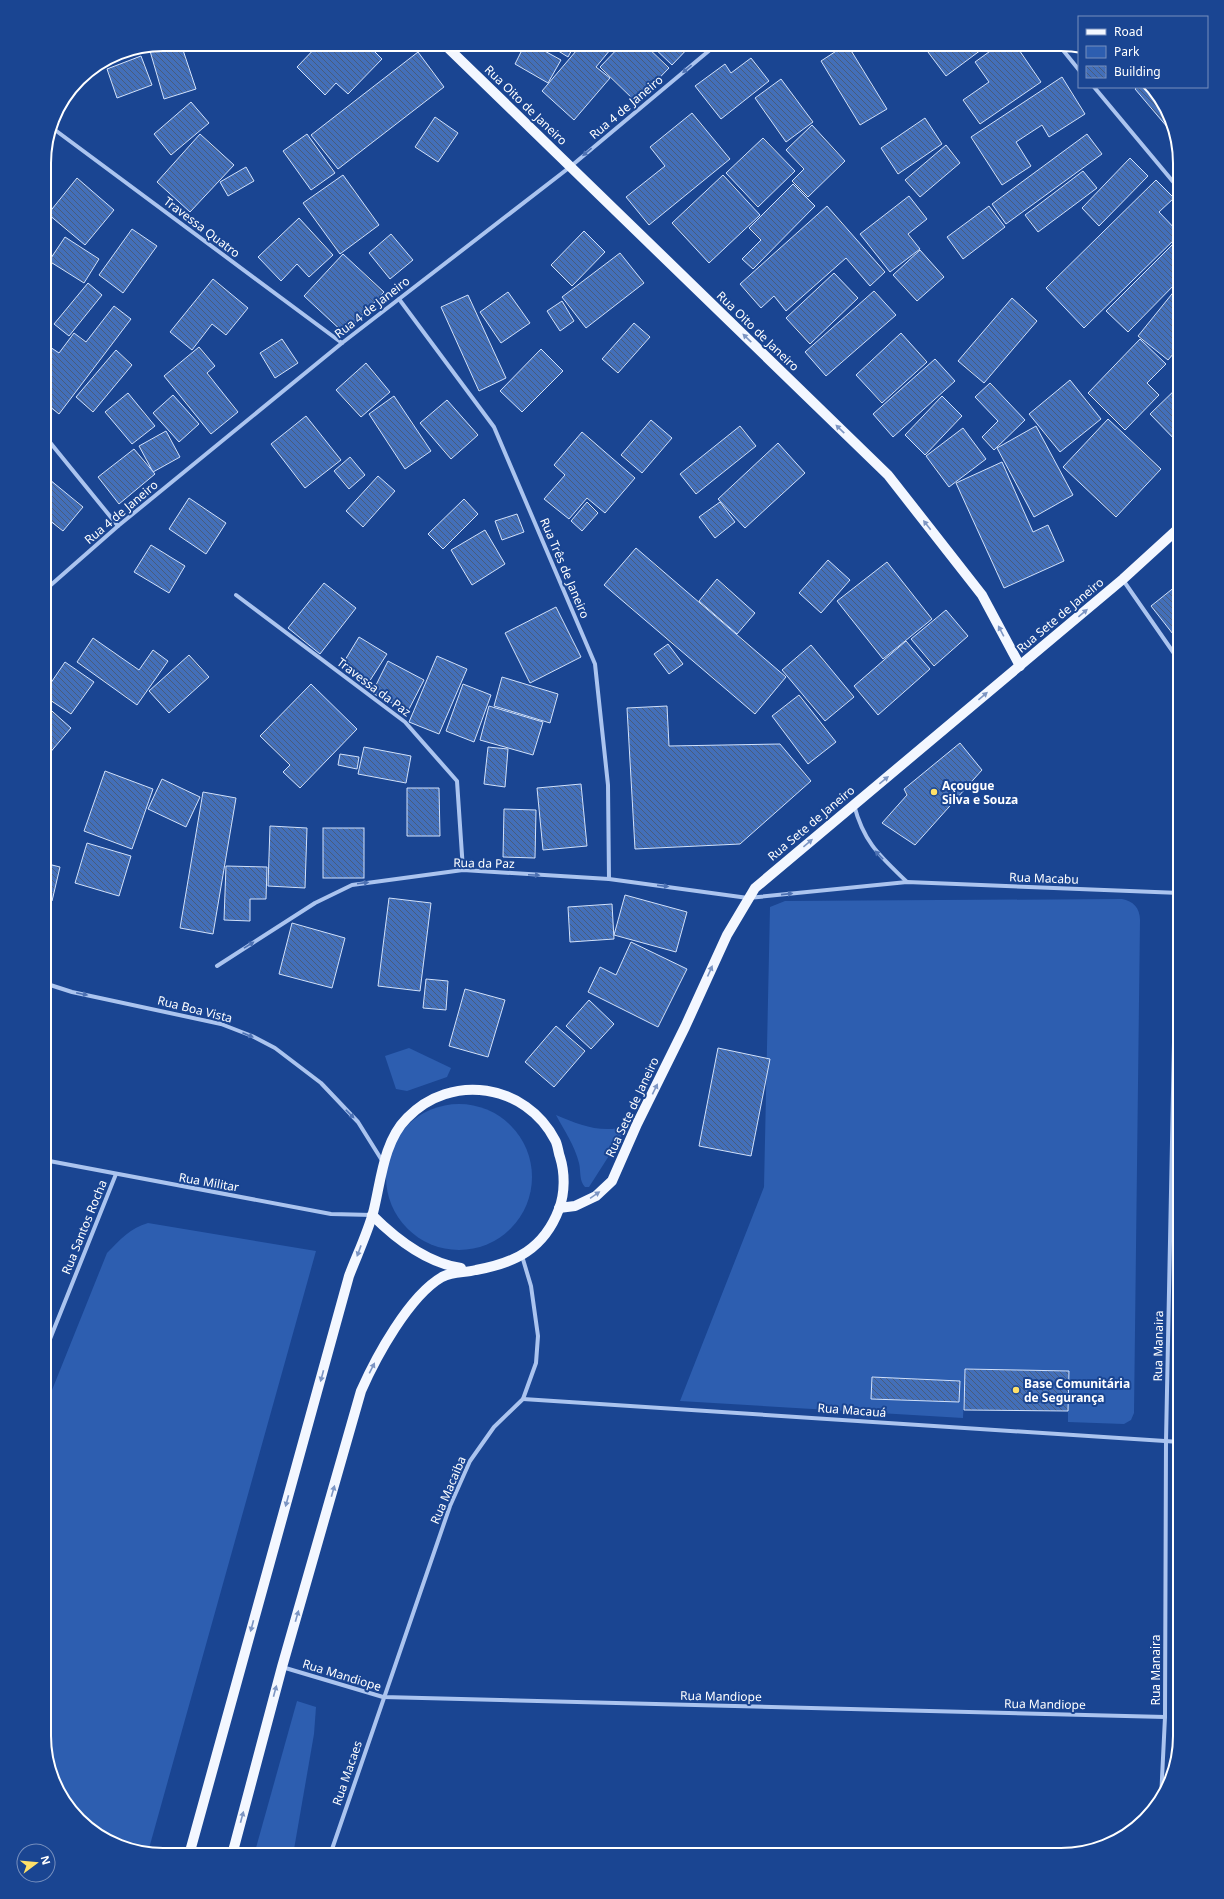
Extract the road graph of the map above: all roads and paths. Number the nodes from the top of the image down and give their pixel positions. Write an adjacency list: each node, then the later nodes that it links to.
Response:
1 (451, 51): 7 (main road, Rua Oito de Janeiro)
2 (709, 51): 7 (street, Rua 4 de Janeiro, one-way to 7)
3 (1064, 51): 4 (street)
4 (1078, 69)
5 (1095, 88): 8 (street)
6 (56, 131): 10 (street, Travessa Quatro)
7 (570, 167): 9 (street, Rua 4 de Janeiro); 18 (main road, Rua Oito de Janeiro, one-way to 7)
8 (1173, 182)
9 (399, 299): 10 (street, Rua 4 de Janeiro); 21 (street, Rua Três de Janeiro)
10 (342, 343): 12 (street, Rua 4 de Janeiro)
11 (51, 444): 12 (street)
12 (118, 526): 15 (street, Rua 4 de Janeiro)
13 (1173, 533): 14 (main road, Rua Sete de Janeiro)
14 (1123, 579): 17 (street); 18 (main road, Rua Sete de Janeiro, one-way to 14)
15 (51, 585)
16 (236, 595): 20 (street, Travessa da Paz)
17 (1173, 652)
18 (1020, 666): 19 (main road, Rua Sete de Janeiro, one-way to 18)
19 (854, 805): 22 (street, one-way to 19); 24 (main road, Rua Sete de Janeiro, one-way to 19)
20 (463, 870): 21 (street, Rua da Paz, one-way to 21); 25 (street, Rua da Paz, one-way to 20)
21 (609, 879): 24 (street, Rua da Paz, one-way to 24)
22 (907, 882): 23 (street, Rua Macabu); 24 (street, Rua Macabu, one-way to 22)
23 (1173, 893)
24 (748, 898): 31 (main road, Rua Sete de Janeiro, one-way to 24)
25 (217, 966)
26 (51, 985): 29 (street, Rua Boa Vista, one-way to 29)
27 (1173, 1121): 37 (street, Rua Manaira)
28 (51, 1161): 30 (street, Rua Militar)
29 (385, 1164): 31 (main road); 32 (main road)
30 (116, 1174): 32 (street, Rua Militar); 35 (street, Rua Santos Rocha)
31 (559, 1208): 33 (main road)
32 (372, 1215): 34 (main road); 43 (main road, one-way to 43)
33 (522, 1256): 34 (main road); 36 (street, Rua Macaiba)
34 (475, 1271): 39 (main road, one-way to 34)
35 (51, 1336)
36 (523, 1399): 37 (street, Rua Macauá); 40 (street, Rua Macaiba)
37 (1166, 1441): 38 (street, Rua Macauá); 41 (street, Rua Manaira)
38 (1173, 1442)
39 (282, 1667): 40 (street, Rua Mandiope); 44 (main road, one-way to 39)
40 (383, 1698): 41 (street, Rua Mandiope); 45 (street, Rua Macaes)
41 (1165, 1717): 42 (street, Rua Manaira)
42 (1162, 1784)
43 (191, 1848)
44 (234, 1848)
45 (332, 1848)

